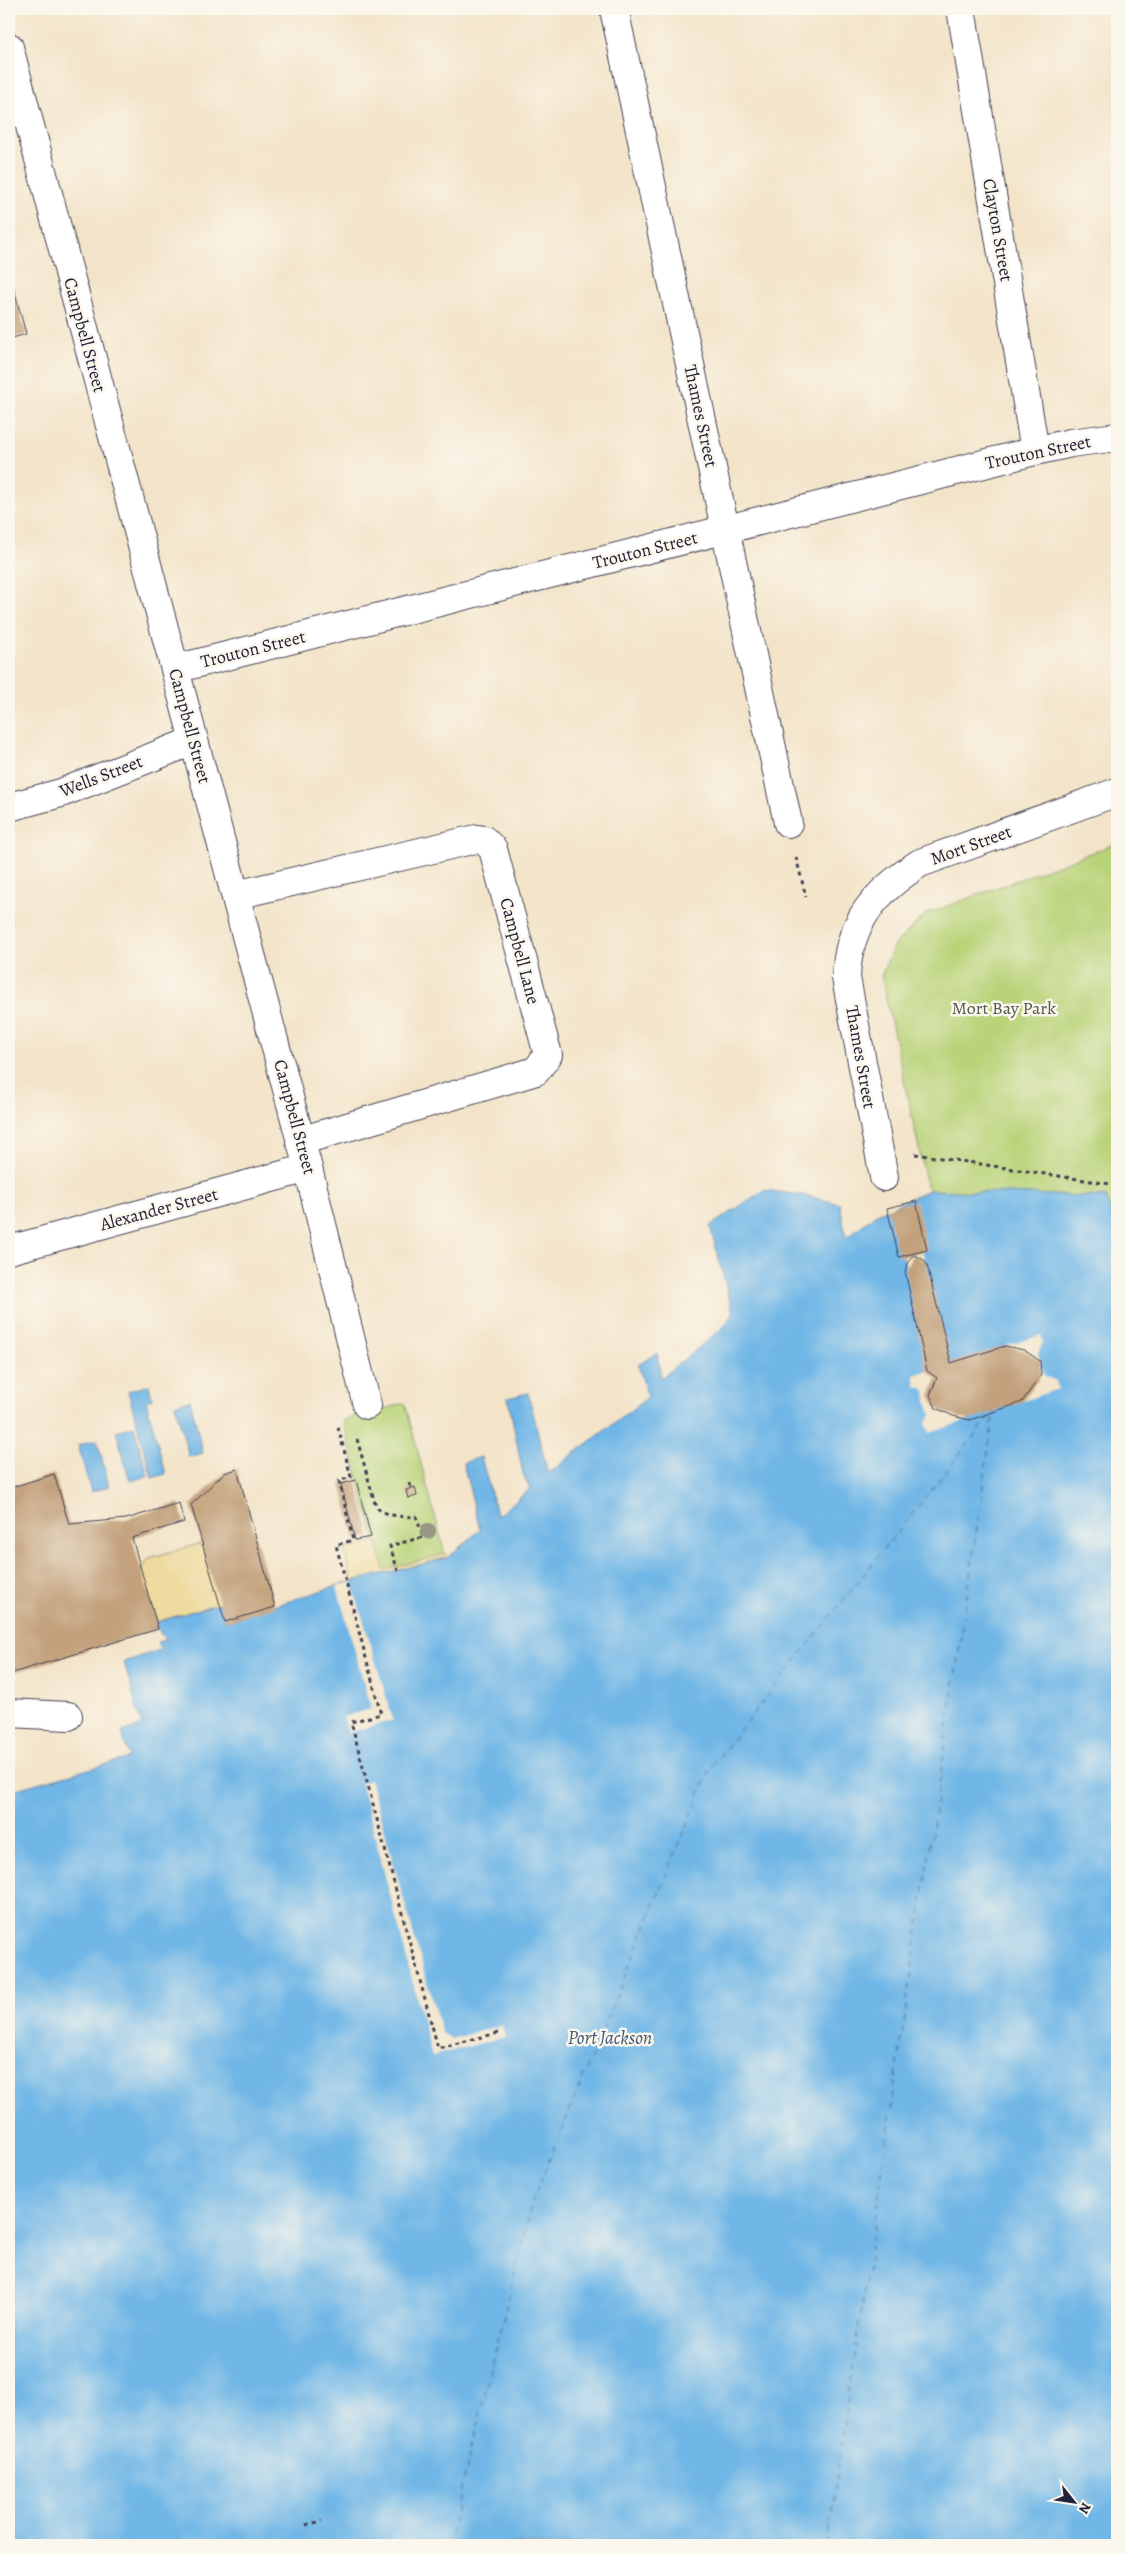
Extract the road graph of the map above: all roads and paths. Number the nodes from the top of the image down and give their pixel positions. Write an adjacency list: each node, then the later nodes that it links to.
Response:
1 (614, 9): 6 (street, Thames Street)
2 (961, 9): 5 (street, Clayton Street)
3 (9, 47): 7 (street, Campbell Street)
4 (1117, 437): 5 (street, Trouton Street)
5 (1035, 451): 6 (street, Trouton Street)
6 (725, 530): 7 (street, Trouton Street); 11 (street, Thames Street)
7 (174, 669): 8 (street, Campbell Street)
8 (193, 740): 10 (street, Wells Street); 12 (street, Campbell Street)
9 (1117, 792): 13 (street, Mort Street)
10 (9, 807)
11 (788, 823)
12 (236, 895): 14 (street, Campbell Street); 14 (street, Campbell Lane)
13 (852, 936): 15 (street, Thames Street)
14 (300, 1141): 16 (street, Campbell Street)
15 (881, 1166): 17 (path)
16 (308, 1168): 18 (street, Alexander Street); 19 (street, Campbell Street)
17 (1117, 1185)
18 (9, 1250)
19 (367, 1405): 23 (path)
20 (337, 1424): 26 (path)
21 (409, 1482): 22 (path)
22 (411, 1488)
23 (398, 1571)
24 (9, 1713): 25 (street)
25 (68, 1716)
26 (498, 2033)
27 (322, 2521): 28 (path)
28 (306, 2526)

